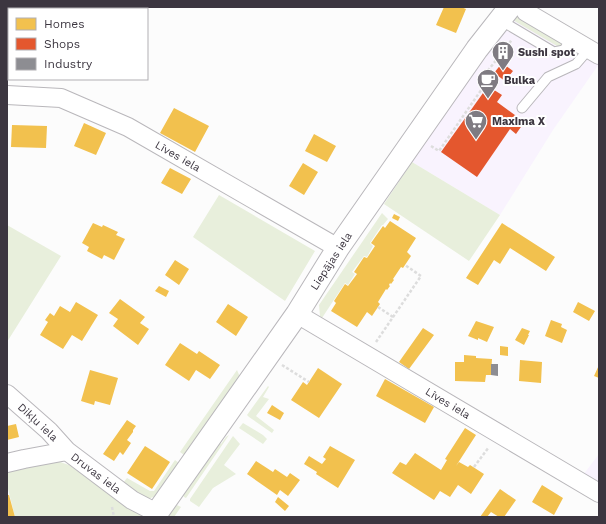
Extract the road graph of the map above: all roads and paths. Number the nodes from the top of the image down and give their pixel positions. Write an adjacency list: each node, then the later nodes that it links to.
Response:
1 (523, 7): 3 (street)
2 (505, 13): 3 (lane); 7 (street, Liepājas iela)
3 (571, 38): 4 (street)
4 (594, 52): 6 (lane)
5 (7, 95): 7 (street, Līves iela)
6 (522, 108)
7 (338, 248): 10 (street, Liepājas iela)
8 (405, 265): 11 (path)
9 (378, 307): 11 (path)
10 (297, 314): 12 (street, Līves iela); 21 (street, Liepājas iela)
11 (393, 317): 12 (path)
12 (367, 355): 16 (street, Līves iela)
13 (279, 363): 14 (path)
14 (309, 382)
15 (7, 394): 17 (street, Dikļu iela)
16 (499, 434): 19 (path); 20 (street, Līves iela)
17 (67, 451): 18 (street, Druvas iela); 21 (street, Druvas iela)
18 (7, 463)
19 (474, 468)
20 (599, 493)
21 (155, 515)

